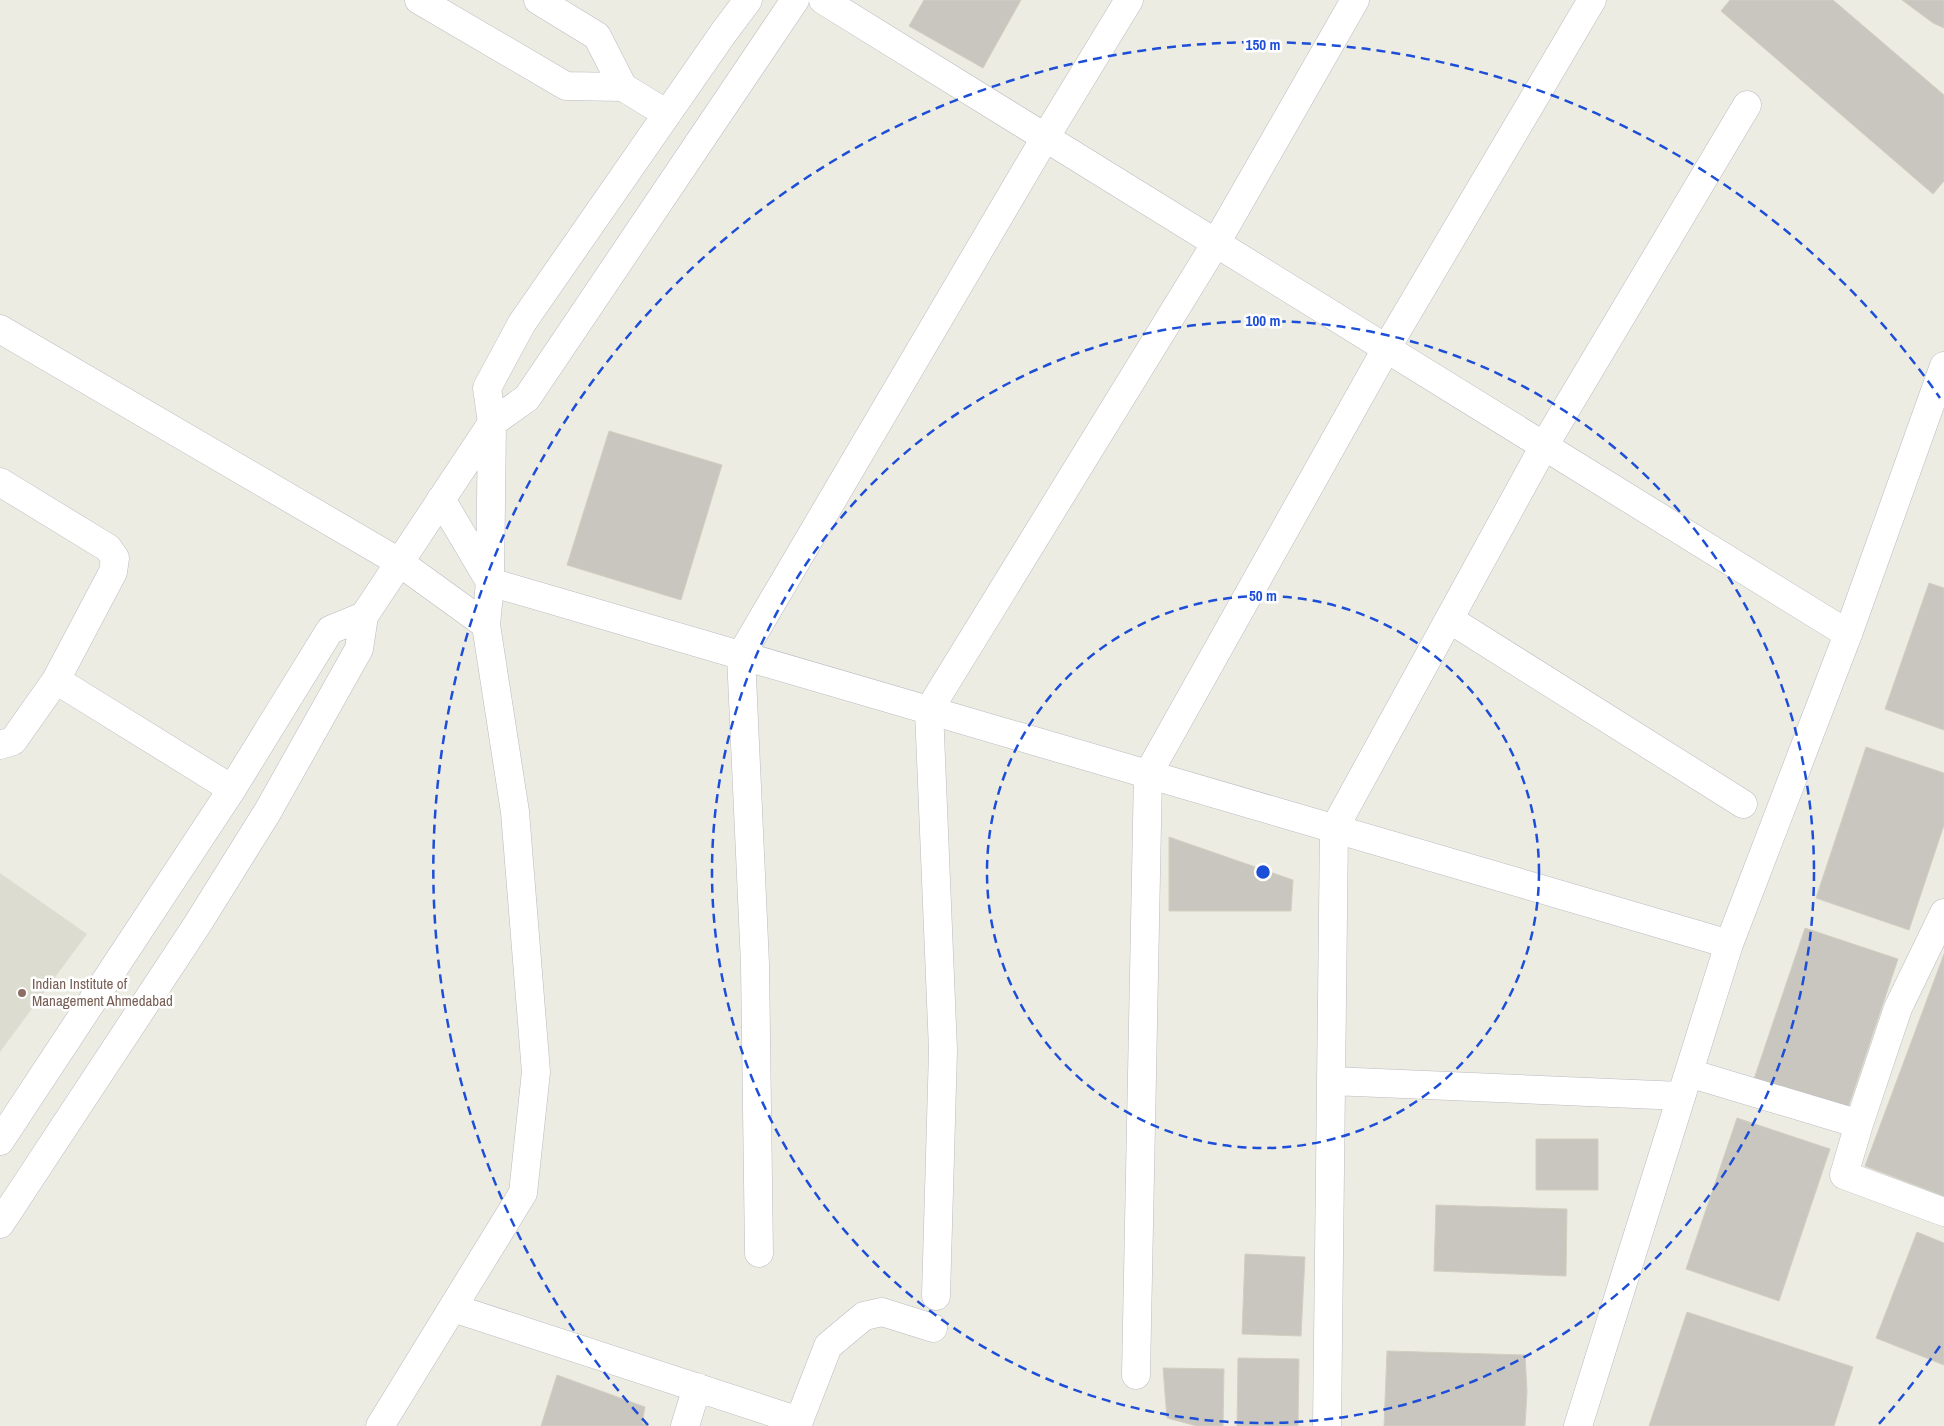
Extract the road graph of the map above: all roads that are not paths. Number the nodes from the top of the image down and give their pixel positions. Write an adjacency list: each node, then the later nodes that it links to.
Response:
1 (419, 0): 9 (street)
2 (538, 0): 9 (street)
3 (748, 0): 11 (street)
4 (795, 0): 17 (street)
5 (823, 0): 12 (street)
6 (1129, 0): 12 (street)
7 (1355, 0): 13 (street)
8 (1592, 0): 15 (street)
9 (623, 87): 11 (street)
10 (1747, 105): 18 (street)
11 (667, 114): 17 (street)
12 (1045, 138): 13 (street); 27 (street)
13 (1216, 243): 15 (street); 29 (street)
14 (0, 329): 21 (street)
15 (1386, 349): 18 (street); 31 (street)
16 (1944, 366): 26 (street)
17 (492, 423): 20 (street); 22 (street)
18 (1544, 446): 24 (street); 26 (street)
19 (0, 482): 28 (street)
20 (441, 499): 21 (street); 22 (street)
21 (399, 562): 23 (street); 25 (street)
22 (490, 582): 25 (street); 27 (street)
23 (364, 616): 32 (street); 34 (street)
24 (1449, 620): 33 (street); 35 (street)
25 (486, 625): 46 (street)
26 (1848, 634): 37 (street)
27 (741, 655): 29 (street); 44 (street)
28 (56, 680): 30 (street); 32 (street)
29 (929, 710): 31 (street); 45 (street)
30 (0, 745)
31 (1148, 774): 35 (street); 48 (street)
32 (232, 789): 34 (street); 41 (street)
33 (1743, 804)
34 (268, 811): 43 (street)
35 (1334, 829): 37 (street); 38 (street)
36 (1944, 913): 40 (street)
37 (1729, 944): 39 (street)
38 (1332, 1081): 39 (street); 53 (street)
39 (1685, 1085): 40 (street); 54 (street)
40 (1859, 1124): 42 (street)
41 (0, 1141)
42 (1944, 1212)
43 (0, 1224)
44 (758, 1253)
45 (936, 1296)
46 (453, 1308): 49 (street); 51 (street)
47 (933, 1328): 50 (street)
48 (1136, 1375)
49 (697, 1387): 50 (street); 52 (street)
50 (798, 1424)
51 (380, 1426)
52 (684, 1426)
53 (1327, 1426)
54 (1578, 1426)

